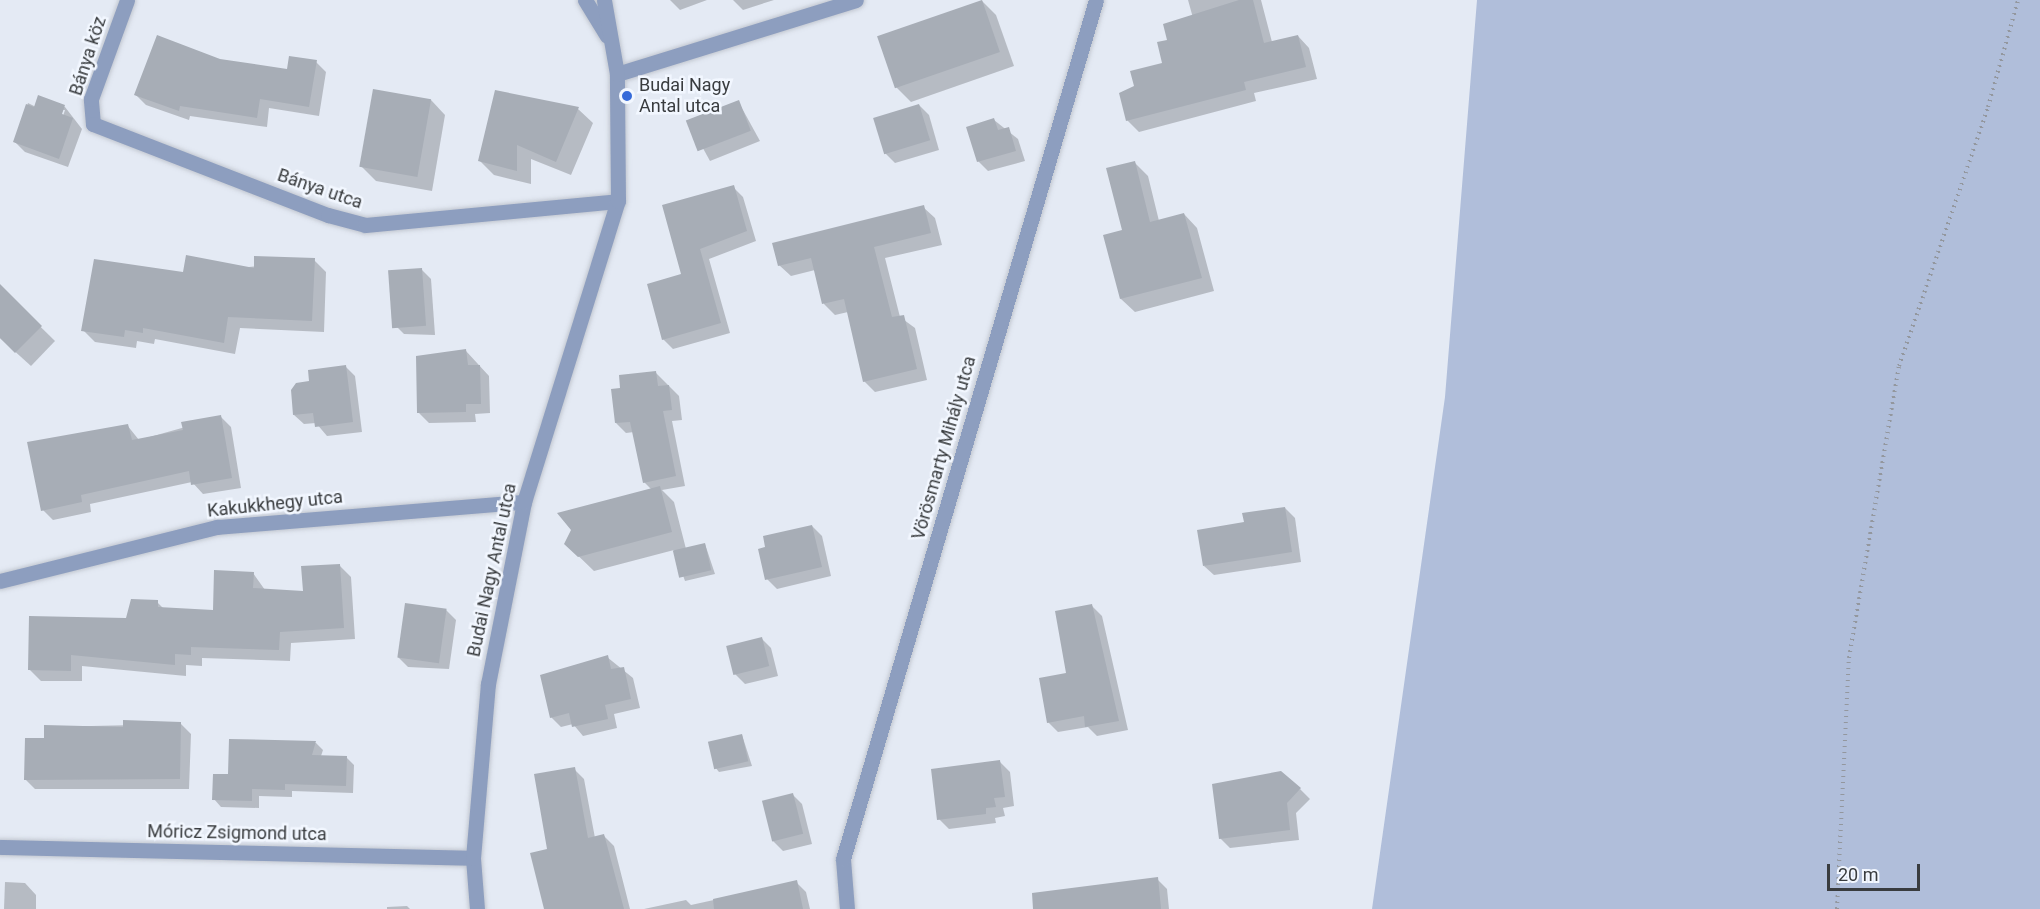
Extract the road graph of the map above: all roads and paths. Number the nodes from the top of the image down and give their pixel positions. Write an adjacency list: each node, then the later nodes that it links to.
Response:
1 (127, 0): 9 (street, Bánya köz)
2 (585, 0): 7 (street)
3 (604, 0): 7 (street, Budai Nagy Antal utca)
4 (856, 0): 8 (street)
5 (1096, 0): 16 (street, Vörösmarty Mihály utca)
6 (2018, 0): 17 (path)
7 (610, 41): 8 (street, Budai Nagy Antal utca)
8 (617, 74): 10 (street, Budai Nagy Antal utca)
9 (93, 124): 10 (street, Bánya utca)
10 (618, 201): 11 (street, Budai Nagy Antal utca)
11 (524, 502): 12 (street, Kakukkhegy utca); 14 (street, Budai Nagy Antal utca)
12 (0, 581)
13 (0, 847): 14 (street, Móricz Zsigmond utca)
14 (472, 858): 15 (street, Budai Nagy Antal utca)
15 (477, 909)
16 (847, 909)
17 (1837, 909)

